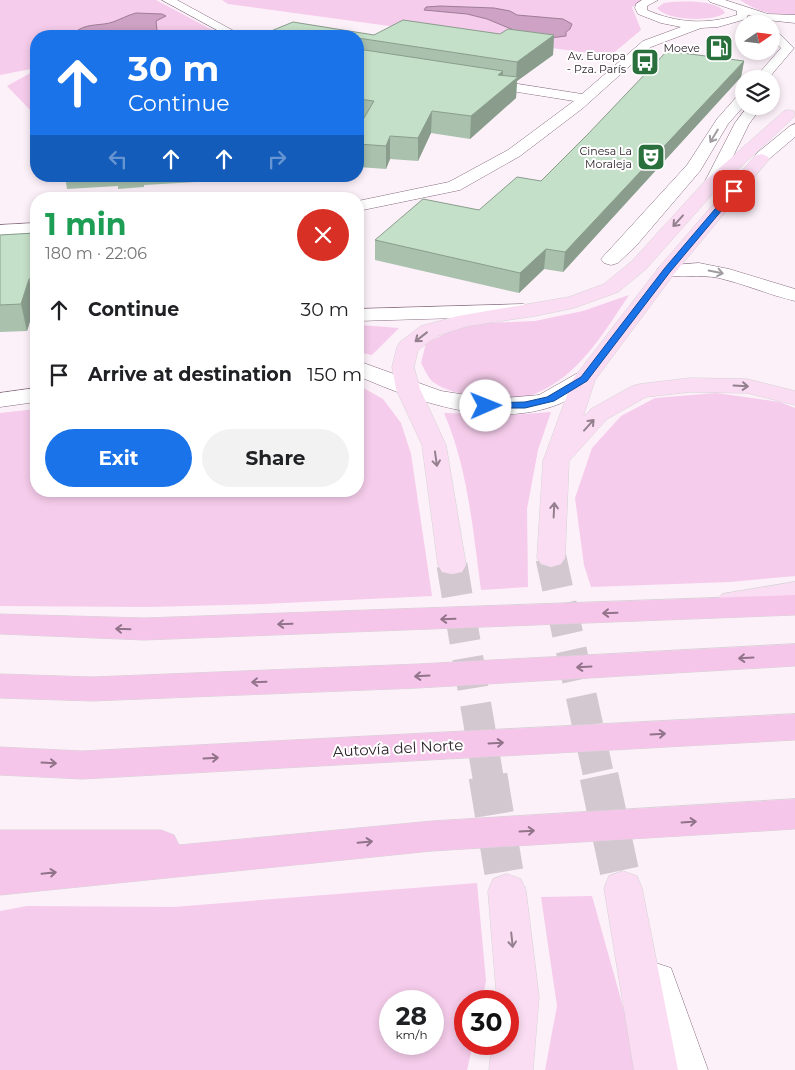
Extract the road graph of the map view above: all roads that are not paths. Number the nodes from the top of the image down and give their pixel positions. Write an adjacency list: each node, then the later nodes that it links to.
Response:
1 (168, 0): 12 (street)
2 (652, 0): 5 (street)
3 (719, 0): 4 (street)
4 (743, 10): 6 (street); 7 (street)
5 (651, 17): 8 (street); 14 (street)
6 (795, 19)
7 (730, 22): 9 (street); 11 (street)
8 (701, 24): 9 (street); 14 (street)
9 (716, 24): 10 (street)
10 (735, 27)
11 (795, 28)
12 (226, 30)
13 (780, 40): 15 (street)
14 (647, 44): 21 (street)
15 (780, 57)
16 (795, 59): 19 (street)
17 (777, 60): 18 (street)
18 (768, 70)
19 (780, 77)
20 (469, 84): 21 (street)
21 (581, 102): 27 (street)
22 (735, 108): 30 (street, one-way to 30)
23 (749, 115): 26 (street)
24 (793, 117): 25 (street); 26 (main road)
25 (763, 156): 31 (main road)
26 (711, 185): 33 (main road, one-way to 33)
27 (364, 205)
28 (30, 228): 29 (street)
29 (0, 230)
30 (611, 259)
31 (667, 270): 32 (street, one-way to 32); 36 (main road)
32 (795, 295)
33 (535, 310): 34 (street); 38 (main road, one-way to 38)
34 (364, 315)
35 (364, 371): 38 (street)
36 (584, 379): 38 (street); 43 (main road)
37 (30, 387): 39 (street)
38 (408, 389): 45 (main road, one-way to 45)
39 (0, 390)
40 (30, 397): 42 (street)
41 (795, 398): 43 (main road, one-way to 41)
42 (0, 400)
43 (556, 461): 44 (main road, one-way to 43)
44 (551, 558)
45 (452, 566)
46 (795, 592): 48 (main road)
47 (795, 605): 48 (highway)
48 (659, 611): 49 (highway, one-way to 49)
49 (0, 624)
50 (795, 655): 51 (highway, one-way to 51)
51 (0, 686)
52 (795, 727): 53 (highway, Autovía del Norte, one-way to 52)
53 (0, 760)
54 (795, 814): 56 (highway, one-way to 54)
55 (0, 846): 56 (highway)
56 (317, 847): 57 (highway, one-way to 56)
57 (0, 878)
58 (624, 888): 61 (main road); 62 (street)
59 (507, 891): 60 (main road, one-way to 60)
60 (511, 1070)
61 (656, 1070)
62 (686, 1070)

